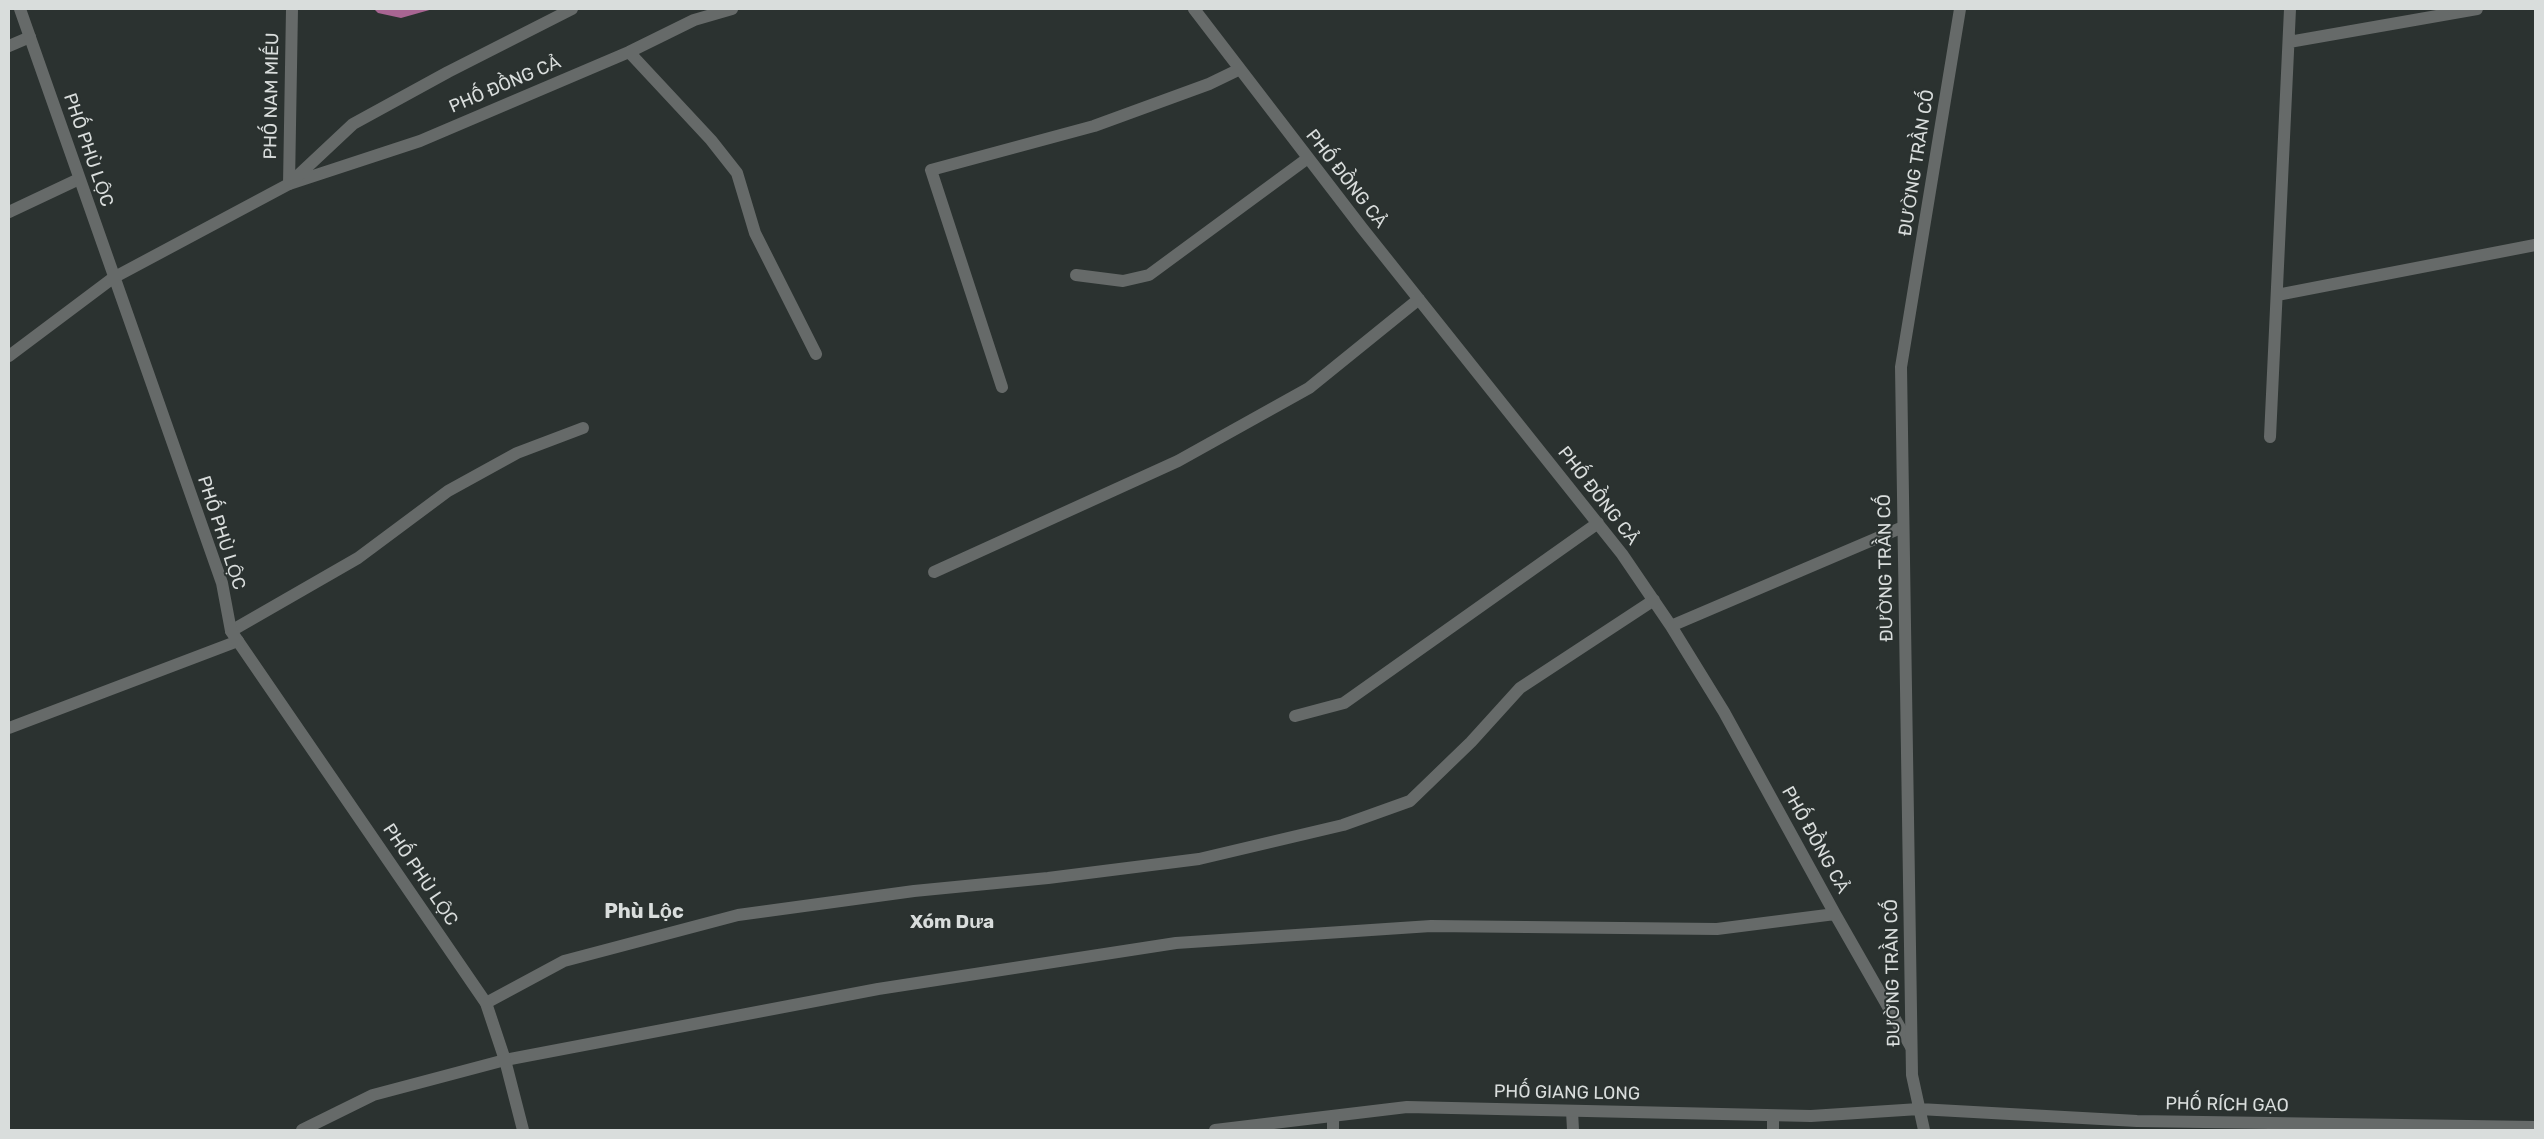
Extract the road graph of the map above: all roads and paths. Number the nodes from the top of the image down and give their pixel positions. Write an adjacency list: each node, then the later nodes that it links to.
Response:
1 (20, 9): 9 (street, PHỐ PHÙ LỘC)
2 (292, 9): 16 (street, PHỐ NAM MIẾU)
3 (572, 9): 16 (street)
4 (732, 9): 12 (street, PHỐ ĐỒNG CẢ)
5 (1194, 9): 13 (street, PHỐ ĐỒNG CẢ)
6 (1960, 9): 29 (street, ĐƯỜNG TRẦN CỐ)
7 (2290, 9): 10 (street)
8 (2477, 9): 10 (street)
9 (30, 37): 11 (street); 15 (street, PHỐ PHÙ LỘC)
10 (2290, 42): 21 (street)
11 (9, 46)
12 (630, 52): 16 (street, PHỐ ĐỒNG CẢ); 23 (street)
13 (1240, 69): 14 (street, PHỐ ĐỒNG CẢ); 25 (street)
14 (1308, 158): 19 (street); 22 (street, PHỐ ĐỒNG CẢ)
15 (79, 179): 17 (street); 20 (street, PHỐ PHÙ LỘC)
16 (289, 184): 20 (street)
17 (9, 212)
18 (2535, 245): 21 (street)
19 (1076, 275)
20 (113, 278): 24 (street); 33 (street, PHỐ PHÙ LỘC)
21 (2277, 295): 27 (street)
22 (1419, 299): 28 (street, PHỐ ĐỒNG CẢ); 30 (street)
23 (816, 354)
24 (9, 356)
25 (1002, 387)
26 (583, 428): 33 (street)
27 (2270, 437)
28 (1598, 523): 31 (street, PHỐ ĐỒNG CẢ); 34 (street)
29 (1903, 527): 32 (street); 38 (street, ĐƯỜNG TRẦN CỐ)
30 (934, 572)
31 (1654, 600): 32 (street, PHỐ ĐỒNG CẢ); 37 (street)
32 (1671, 626): 36 (street, PHỐ ĐỒNG CẢ)
33 (234, 636): 35 (street); 37 (street, PHỐ PHÙ LỘC)
34 (1295, 716)
35 (9, 728)
36 (1835, 914): 38 (street, PHỐ ĐỒNG CẢ); 39 (street)
37 (486, 1003): 39 (street, PHỐ PHÙ LỘC)
38 (1911, 1047): 40 (street, ĐƯỜNG TRẦN CỐ)
39 (505, 1060): 45 (street); 46 (street, PHỐ PHÙ LỘC)
40 (1919, 1109): 43 (street, PHỐ GIANG LONG); 44 (street, PHỐ RÍCH GẠO); 51 (street, ĐƯỜNG TRẦN CỐ)
41 (1572, 1111): 42 (street, PHỐ GIANG LONG); 43 (street, PHỐ GIANG LONG); 49 (street)
42 (1333, 1116): 47 (street, PHỐ GIANG LONG); 48 (street)
43 (1773, 1116): 50 (street)
44 (2535, 1127)
45 (302, 1130)
46 (523, 1130)
47 (1215, 1130)
48 (1334, 1130)
49 (1573, 1130)
50 (1773, 1130)
51 (1924, 1130)

